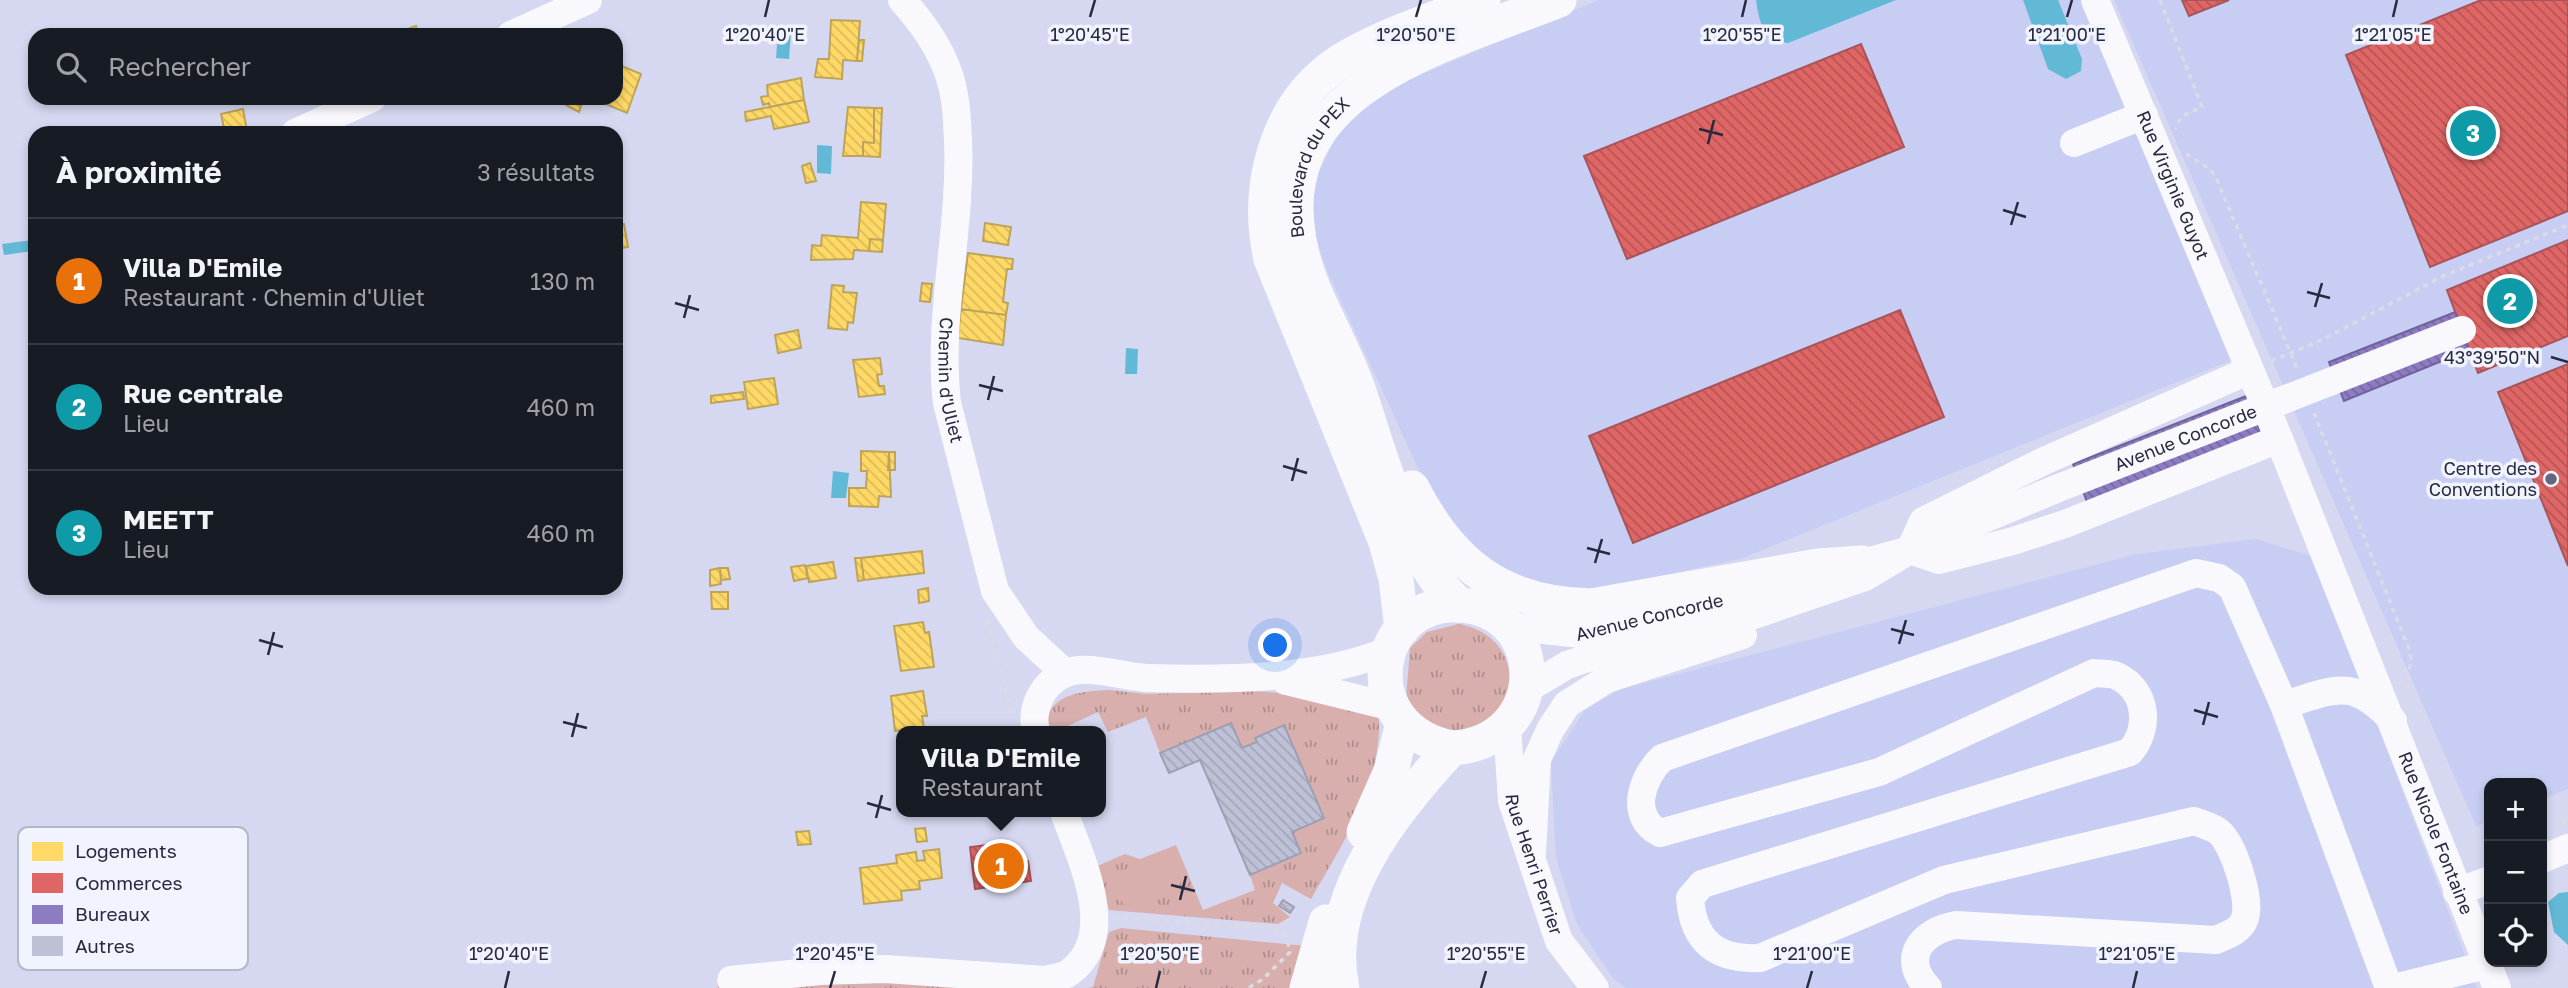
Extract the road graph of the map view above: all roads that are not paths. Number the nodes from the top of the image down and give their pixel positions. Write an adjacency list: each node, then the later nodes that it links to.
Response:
1 (588, 0): 6 (street)
2 (902, 0): 21 (street, Chemin d'Uliet)
3 (1483, 0): 20 (main road, Boulevard du PEX)
4 (1559, 0): 13 (main road, Boulevard du PEX)
5 (2095, 0): 8 (street, Rue Virginie Guyot)
6 (526, 28)
7 (357, 105): 9 (street)
8 (2144, 115): 10 (street); 12 (street, Rue Virginie Guyot)
9 (310, 126)
10 (2074, 143)
11 (2462, 330): 15 (street, Avenue Concorde)
12 (2250, 370): 14 (street, Rue Virginie Guyot); 15 (street, Avenue Concorde)
13 (1358, 388): 16 (main road); 17 (main road, Boulevard du PEX)
14 (2279, 439): 15 (street, Avenue Concorde); 19 (street, Rue Nicole Fontaine)
15 (1910, 550): 16 (street, Avenue Concorde)
16 (1863, 570): 18 (street, Avenue Concorde); 24 (street, Avenue Concorde); 33 (street)
17 (1460, 604): 18 (main road); 20 (main road)
18 (1507, 626): 24 (main road)
19 (2356, 631): 23 (street, Rue Nicole Fontaine); 27 (street, Rue Nicole Fontaine)
20 (1396, 639): 22 (street); 26 (main road)
21 (1065, 673): 22 (street); 28 (street)
22 (1259, 676): 26 (street)
23 (2339, 688): 25 (street); 27 (street, Rue Nicole Fontaine)
24 (1527, 690): 29 (main road)
25 (2284, 705): 42 (street); 43 (street)
26 (1397, 715): 30 (main road); 39 (main road)
27 (2393, 721): 36 (street, Rue Nicole Fontaine)
28 (1026, 726)
29 (1507, 726): 30 (main road); 33 (street, Rue Henri Perrier)
30 (1452, 747): 40 (main road)
31 (1066, 817): 37 (street)
32 (2568, 848): 34 (street)
33 (1532, 853): 41 (street, Rue Henri Perrier)
34 (2547, 857)
35 (2484, 882): 36 (street)
36 (2457, 892): 38 (street, Rue Nicole Fontaine)
37 (731, 980)
38 (2493, 981): 43 (street)
39 (1307, 988)
40 (1342, 988)
41 (1595, 988)
42 (1928, 988)
43 (2391, 988)

